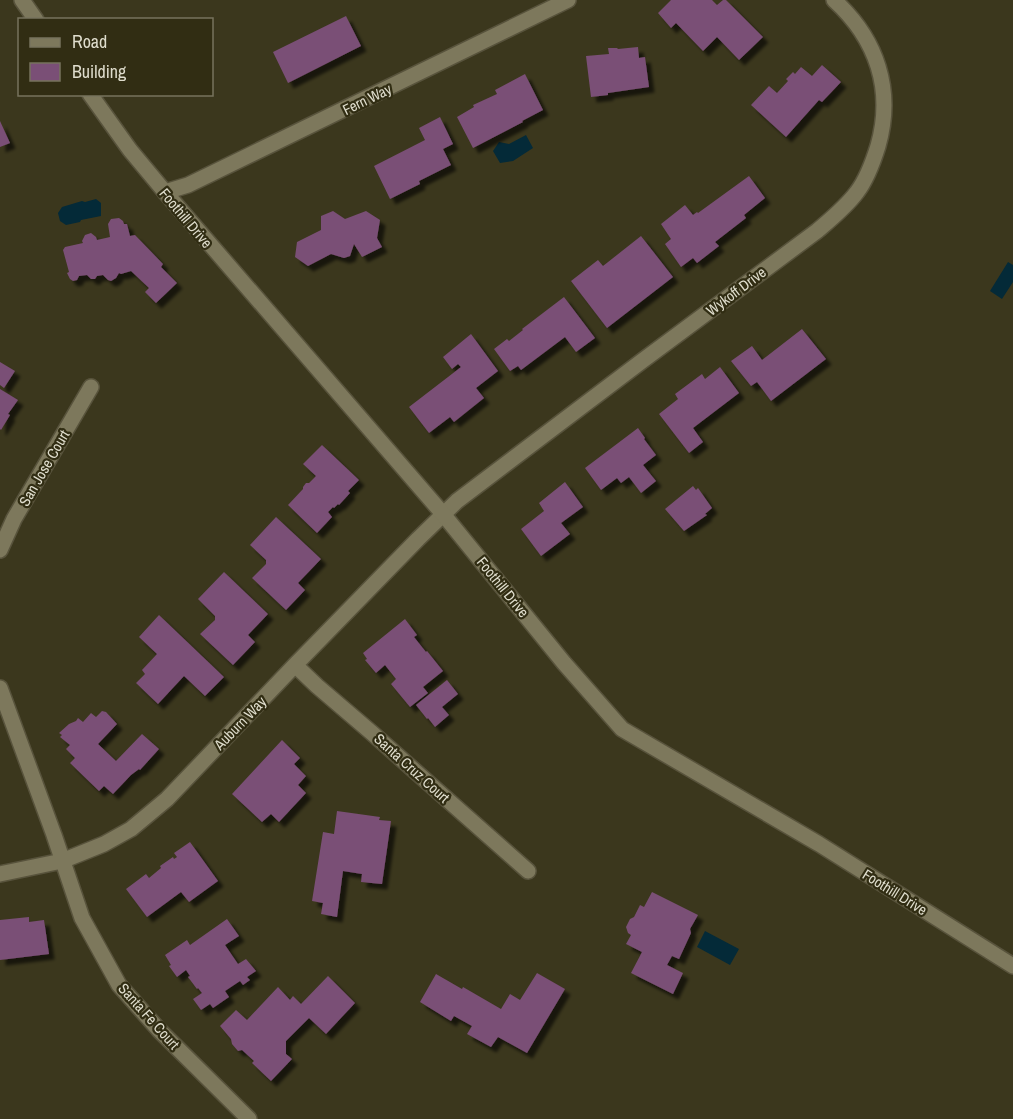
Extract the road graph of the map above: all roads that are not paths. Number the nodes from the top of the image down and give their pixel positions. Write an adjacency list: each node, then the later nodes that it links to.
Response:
1 (22, 0): 4 (street)
2 (568, 0): 6 (street, Fern Way)
3 (834, 0): 8 (street, Wykoff Drive)
4 (35, 18)
5 (91, 96): 6 (street, Foothill Drive)
6 (165, 192): 8 (street, Foothill Drive)
7 (91, 387): 9 (street, San Jose Court)
8 (443, 514): 10 (street, Auburn Way); 15 (street, Foothill Drive)
9 (0, 550)
10 (295, 665): 12 (street, Auburn Way); 13 (street, Santa Cruz Court)
11 (0, 688): 12 (street)
12 (62, 861): 14 (street, Auburn Way); 16 (street, Santa Fe Court)
13 (528, 871)
14 (0, 874)
15 (1013, 966)
16 (249, 1119)

